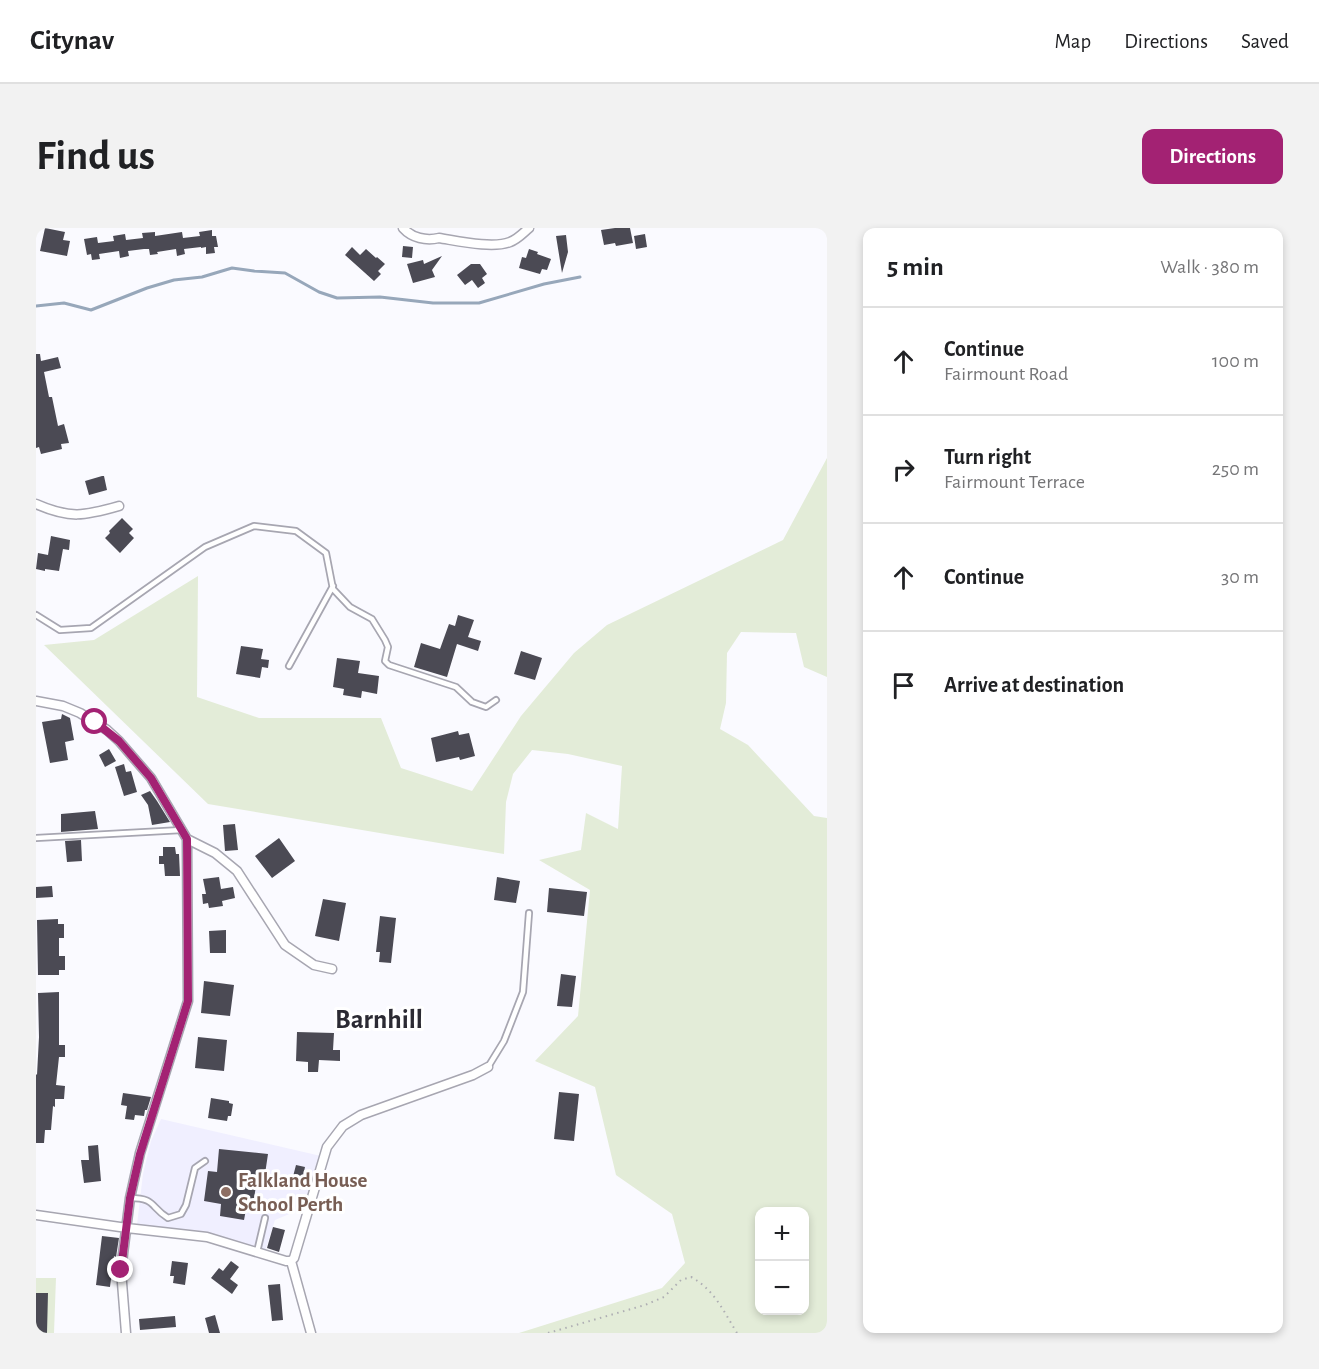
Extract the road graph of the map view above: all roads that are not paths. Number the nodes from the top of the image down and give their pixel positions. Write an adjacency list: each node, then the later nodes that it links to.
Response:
1 (403, 228): 2 (street)
2 (529, 228)
3 (36, 504): 4 (street)
4 (119, 506)
5 (333, 586): 6 (lane); 7 (lane); 8 (lane)
6 (36, 615)
7 (289, 666)
8 (496, 700)
9 (36, 701): 10 (street)
10 (182, 830): 11 (lane); 12 (street)
11 (36, 838)
12 (187, 839): 14 (street); 17 (street)
13 (530, 913): 15 (lane)
14 (333, 969)
15 (488, 1067): 22 (street)
16 (205, 1161): 17 (lane)
17 (130, 1198): 20 (street)
18 (36, 1215): 20 (street)
19 (265, 1218): 21 (lane)
20 (127, 1228): 21 (street); 23 (street)
21 (257, 1252): 22 (street)
22 (291, 1261): 24 (street)
23 (126, 1333)
24 (311, 1333)

